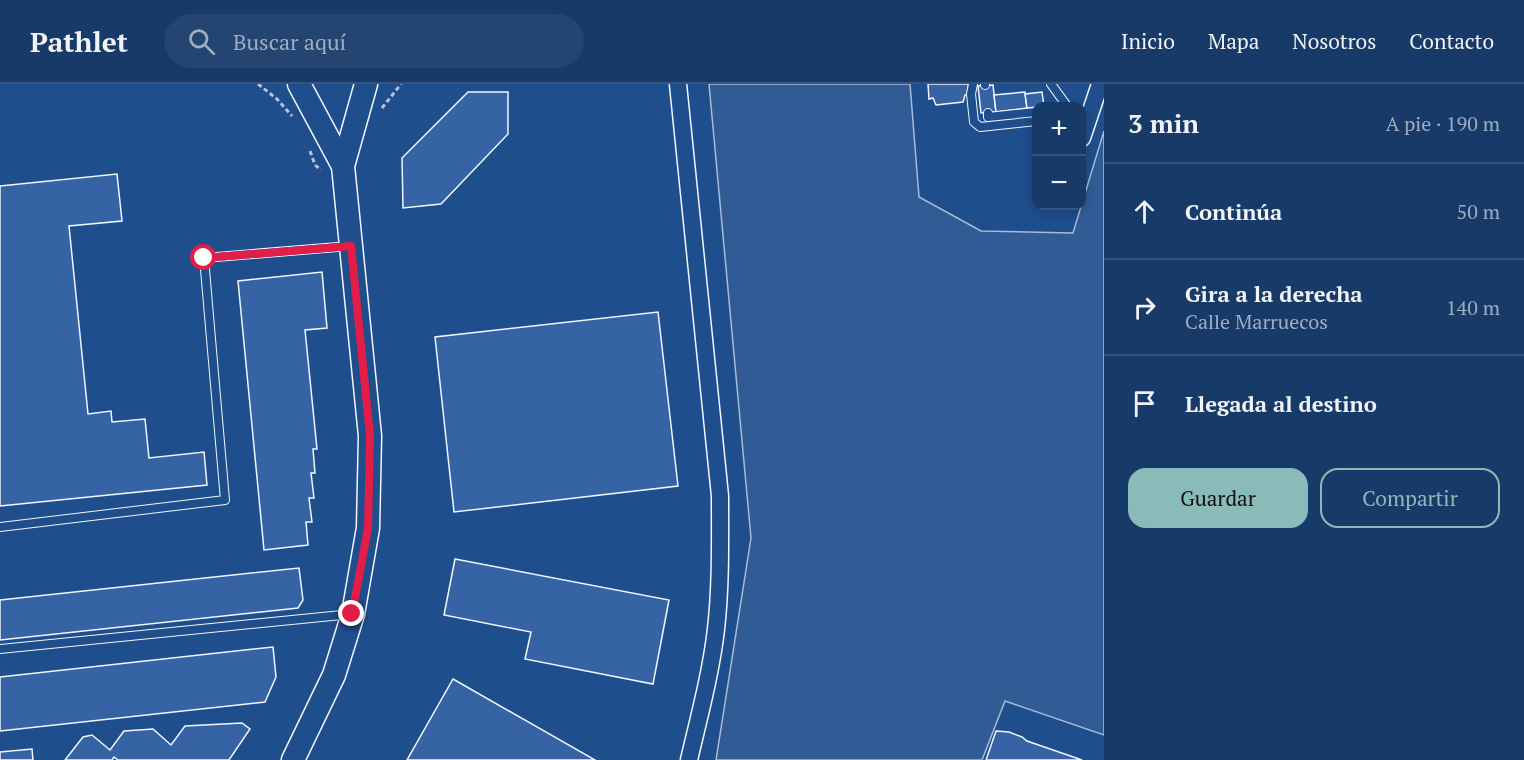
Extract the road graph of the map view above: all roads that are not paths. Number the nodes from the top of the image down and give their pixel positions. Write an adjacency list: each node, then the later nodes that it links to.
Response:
1 (299, 84): 12 (street)
2 (366, 84): 12 (street)
3 (678, 84): 18 (street)
4 (973, 84): 11 (lane)
5 (1051, 84): 7 (lane)
6 (1100, 84): 10 (street)
7 (1064, 102)
8 (988, 112): 9 (lane)
9 (1032, 112)
10 (1086, 114)
11 (1032, 121)
12 (343, 166): 13 (street)
13 (351, 246): 14 (lane); 15 (street)
14 (0, 527)
15 (352, 614): 16 (lane); 17 (street)
16 (0, 649)
17 (293, 760)
18 (689, 760)

